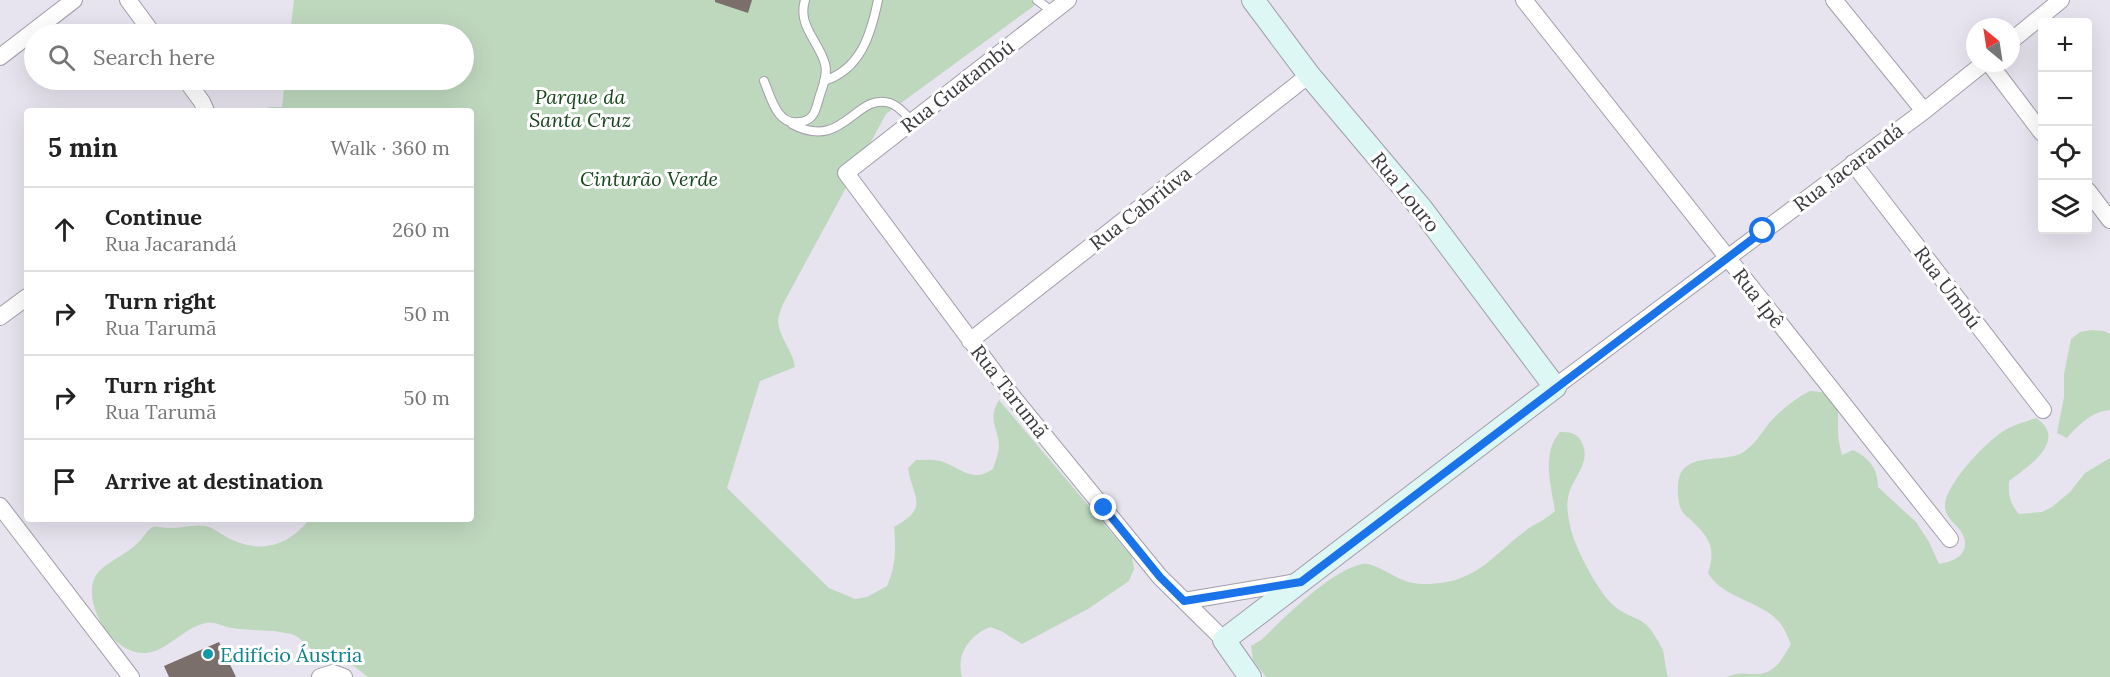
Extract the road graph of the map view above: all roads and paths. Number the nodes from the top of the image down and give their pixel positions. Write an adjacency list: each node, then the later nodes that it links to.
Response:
1 (74, 0): 12 (street)
2 (128, 0): 13 (street)
3 (805, 0): 21 (lane)
4 (878, 0): 21 (lane)
5 (1037, 0): 11 (lane)
6 (1068, 0): 11 (street, Rua Guatambú)
7 (1253, 0): 19 (street, Rua Louro)
8 (1524, 0): 32 (street, Rua Ipê)
9 (1834, 0): 24 (street)
10 (2061, 0): 14 (street)
11 (1053, 12): 25 (street, Rua Guatambú)
12 (43, 24)
13 (146, 24)
14 (2020, 34)
15 (24, 39): 16 (street)
16 (0, 57)
17 (1973, 72): 24 (street, Rua Jacarandá)
18 (1996, 72): 27 (street)
19 (1309, 75): 35 (street, Rua Cabriúva); 36 (street, Rua Louro)
20 (764, 81): 26 (lane)
21 (825, 81): 26 (lane)
22 (193, 90): 23 (street)
23 (205, 108)
24 (1924, 111): 28 (street, Rua Jacarandá)
25 (912, 121): 26 (lane); 29 (street, Rua Guatambú)
26 (791, 123)
27 (2038, 127)
28 (1853, 163): 32 (street, Rua Jacarandá); 37 (street, Rua Umbú)
29 (846, 173): 35 (street, Rua Tarumã)
30 (2092, 196): 31 (street)
31 (2110, 220)
32 (1728, 257): 36 (street, Rua Jacarandá); 39 (street, Rua Ipê)
33 (24, 299): 34 (street)
34 (0, 317)
35 (970, 341): 41 (street, Rua Tarumã)
36 (1555, 387): 40 (street, Rua Jacarandá)
37 (2043, 410)
38 (0, 506): 44 (street)
39 (1950, 539)
40 (1301, 582): 41 (street); 42 (street, Rua Jacarandá)
41 (1184, 601): 42 (street, Rua Tarumã)
42 (1224, 640): 46 (street, Rua Tarumã)
43 (322, 676): 45 (street)
44 (131, 677)
45 (344, 677)
46 (1250, 677)

